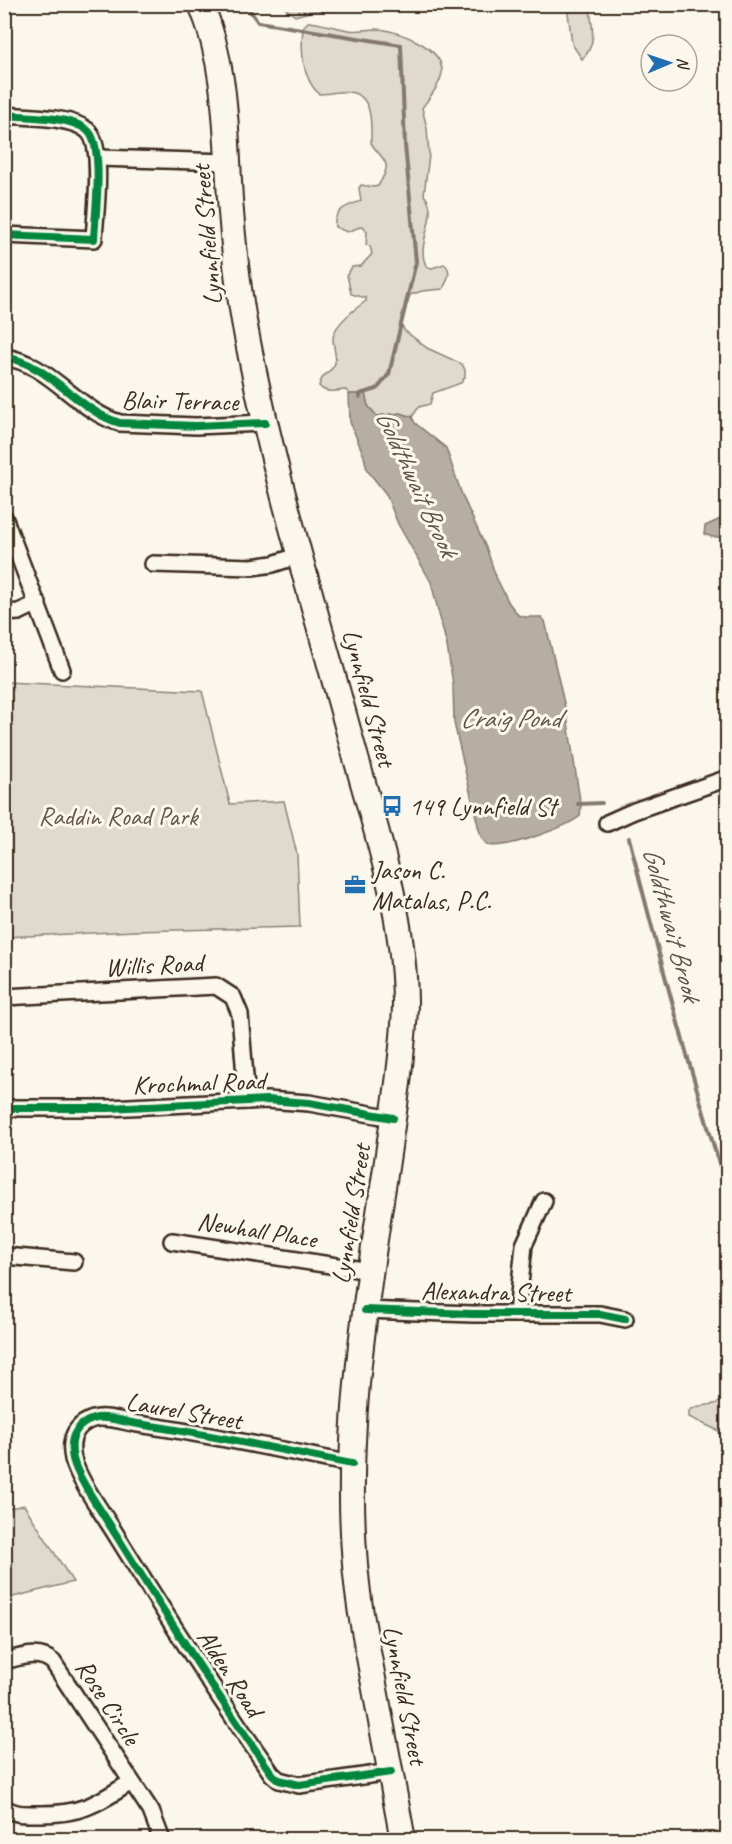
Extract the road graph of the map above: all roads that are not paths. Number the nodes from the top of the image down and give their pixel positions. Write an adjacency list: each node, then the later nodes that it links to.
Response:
1 (201, 4): 4 (main road, Lynnfield Street)
2 (4, 115): 3 (street)
3 (98, 158): 4 (street); 5 (street)
4 (228, 162): 7 (main road, Lynnfield Street)
5 (4, 235)
6 (4, 357): 7 (street, Blair Terrace)
7 (266, 423): 9 (main road, Lynnfield Street)
8 (4, 517): 11 (street)
9 (300, 555): 10 (street); 19 (main road, Lynnfield Street)
10 (153, 564)
11 (38, 603): 12 (street); 13 (street)
12 (4, 613)
13 (62, 670)
14 (728, 777): 15 (street)
15 (607, 823)
16 (4, 997): 17 (street, Willis Road)
17 (247, 1101): 18 (street, Krochmal Road); 19 (street, Krochmal Road)
18 (4, 1108)
19 (393, 1118): 24 (main road, Lynnfield Street)
20 (544, 1201): 26 (street)
21 (172, 1242): 24 (street, Newhall Place)
22 (4, 1256): 23 (street)
23 (74, 1262)
24 (370, 1271): 25 (main road, Lynnfield Street)
25 (365, 1310): 26 (street, Alexandra Street); 28 (main road, Lynnfield Street)
26 (517, 1314): 27 (street, Alexandra Street)
27 (625, 1319)
28 (352, 1464): 29 (street, Laurel Street); 31 (main road, Lynnfield Street)
29 (89, 1491): 31 (street, Alden Road)
30 (4, 1661): 32 (street, Rose Circle)
31 (392, 1772): 35 (main road, Lynnfield Street)
32 (131, 1782): 33 (street, Rose Circle); 34 (street, Rose Circle)
33 (4, 1807)
34 (162, 1839)
35 (403, 1839)

